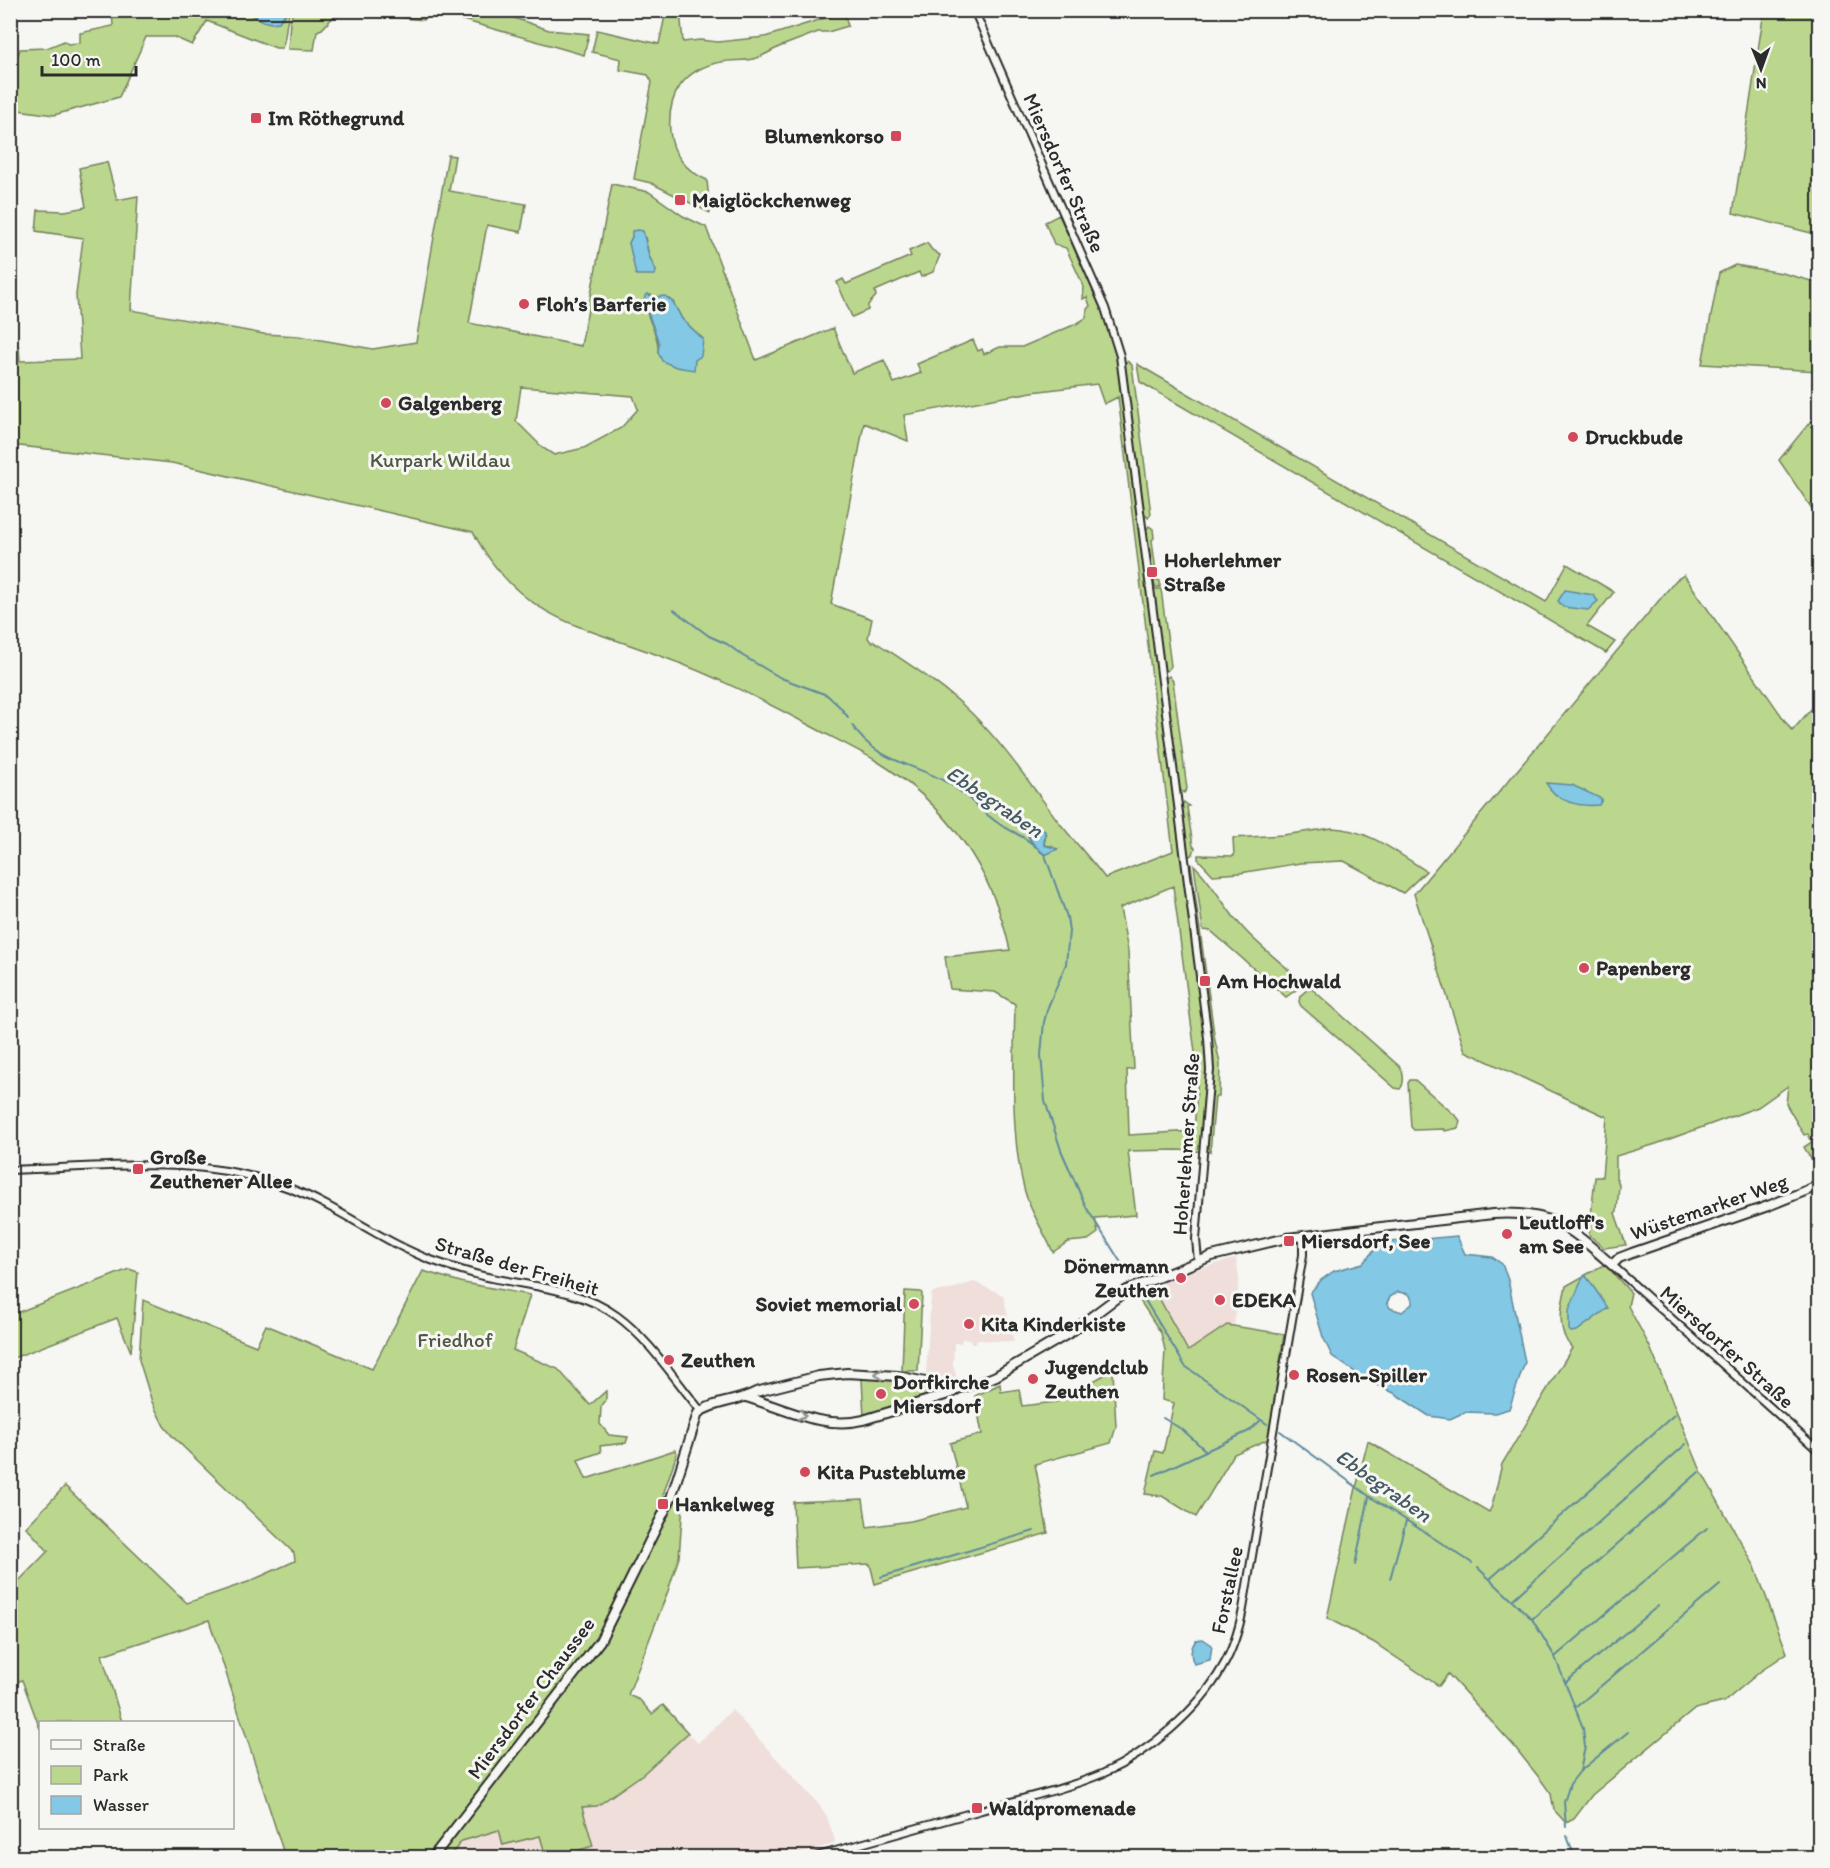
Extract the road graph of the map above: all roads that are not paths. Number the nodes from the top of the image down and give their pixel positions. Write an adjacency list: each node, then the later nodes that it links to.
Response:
1 (974, 10): 2 (street, Miersdorfer Straße)
2 (1119, 351): 6 (street, Hoherlehmer Straße)
3 (10, 1170): 10 (street, Straße der Freiheit)
4 (1820, 1185): 7 (main road, Wüstemarker Weg)
5 (1303, 1236): 6 (main road); 7 (main road); 13 (street, Forstallee)
6 (1198, 1261): 8 (main road)
7 (1612, 1265): 11 (street, Miersdorfer Straße)
8 (957, 1389): 9 (main road, one-way to 9); 9 (main road, one-way to 8)
9 (746, 1397): 10 (main road)
10 (701, 1411): 12 (main road, Miersdorfer Chaussee)
11 (1820, 1452)
12 (432, 1857)
13 (811, 1857)

